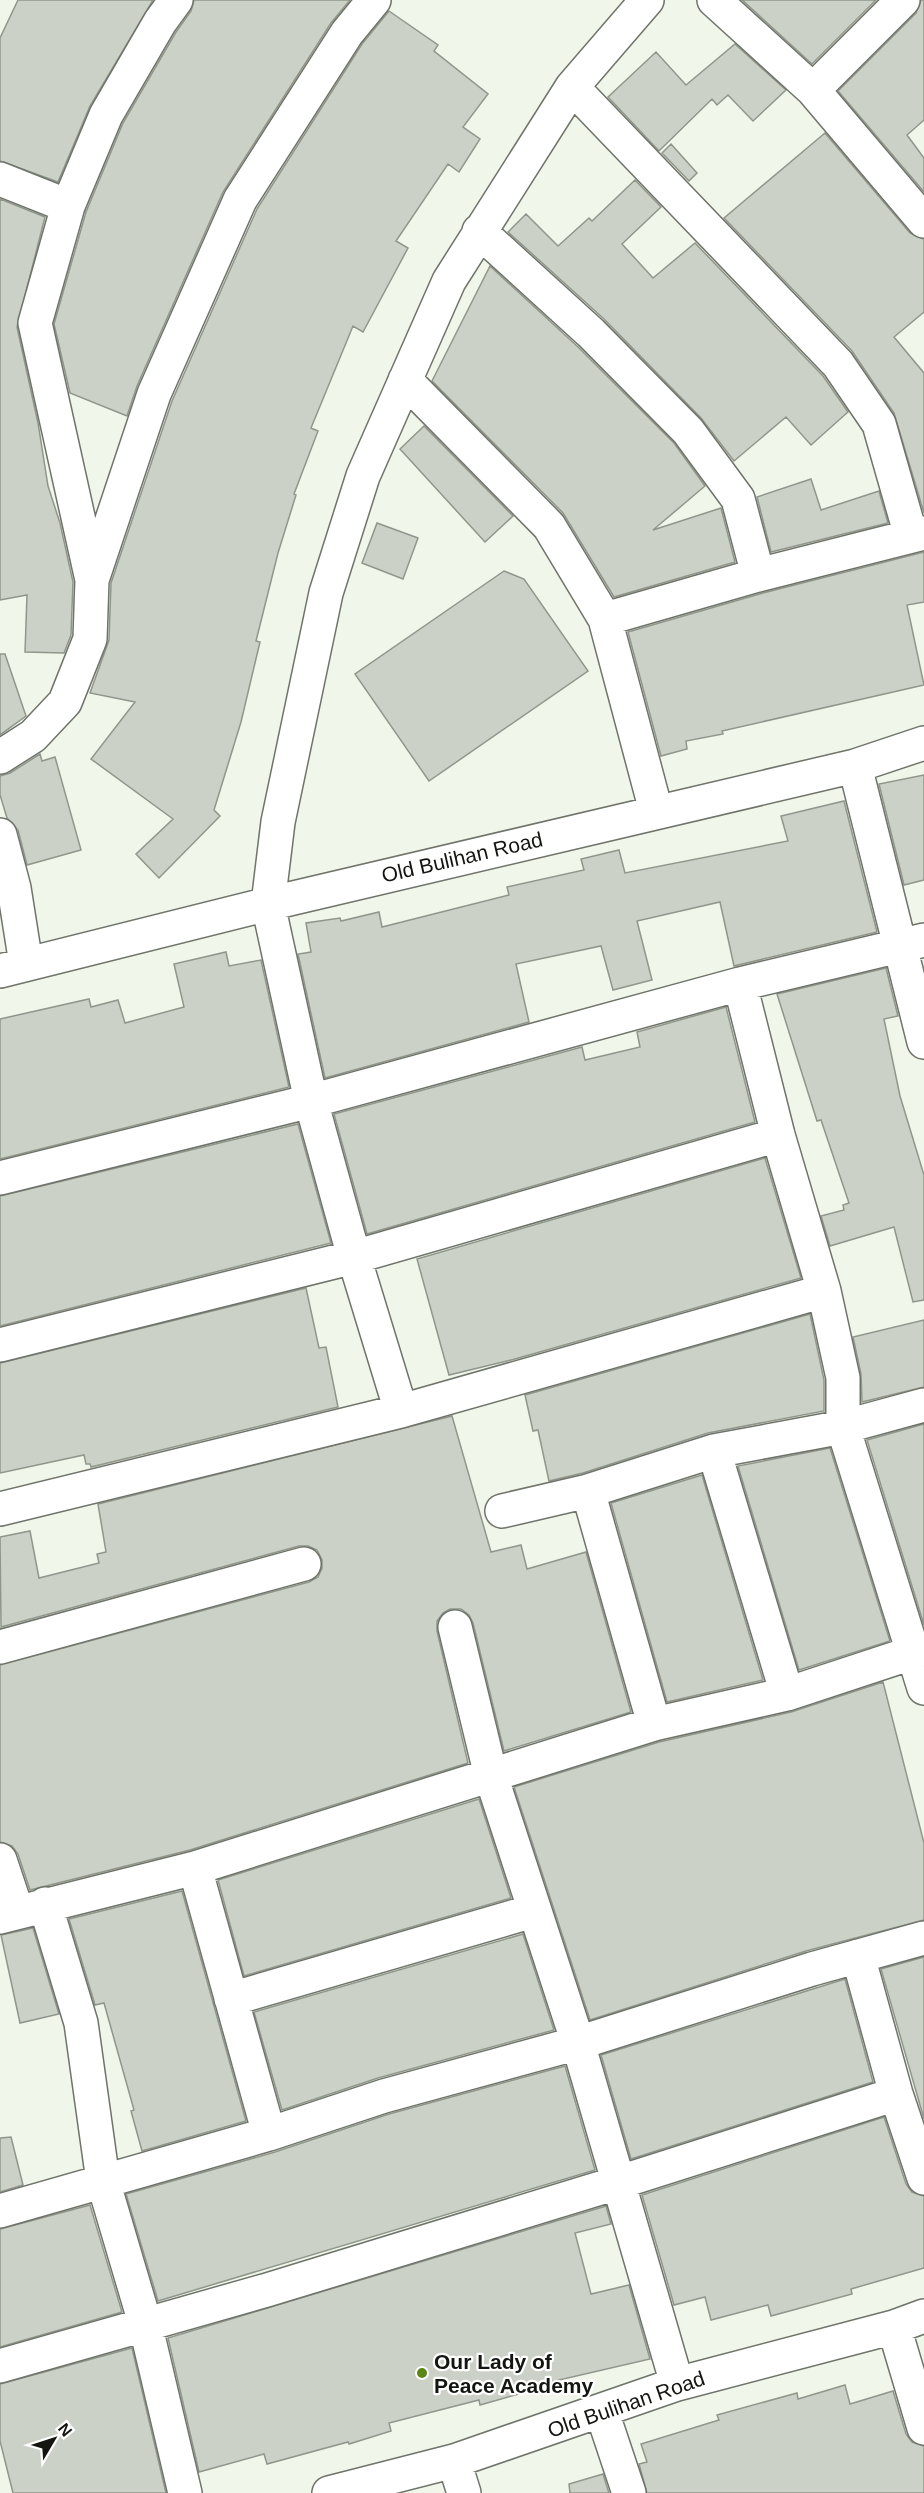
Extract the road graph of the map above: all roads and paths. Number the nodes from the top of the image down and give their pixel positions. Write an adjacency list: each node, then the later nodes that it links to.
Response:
1 (176, 0): 9 (street)
2 (374, 0): 15 (street)
3 (647, 0): 6 (street)
4 (714, 0): 7 (street)
5 (903, 0): 7 (street)
6 (572, 87): 11 (street); 13 (street)
7 (813, 90): 10 (street)
8 (0, 179): 9 (street)
9 (68, 206): 15 (street)
10 (922, 213)
11 (479, 231): 12 (street); 14 (street)
12 (405, 380): 16 (street); 22 (street)
13 (918, 534): 14 (street)
14 (758, 574): 16 (street)
15 (92, 580): 18 (street)
16 (605, 620): 20 (street)
17 (924, 743): 19 (street, Old Bulihan Road)
18 (0, 757)
19 (855, 766): 20 (street, Old Bulihan Road); 23 (street)
20 (656, 811): 22 (street, Old Bulihan Road)
21 (0, 835): 24 (street)
22 (267, 904): 24 (street, Old Bulihan Road); 27 (street)
23 (912, 944): 25 (street); 26 (street)
24 (13, 968)
25 (740, 984): 27 (street); 28 (street)
26 (924, 1042)
27 (311, 1101): 29 (street); 30 (street)
28 (778, 1135): 30 (street); 31 (street)
29 (0, 1178)
30 (354, 1257): 32 (street); 34 (street)
31 (824, 1291): 34 (street); 35 (street)
32 (0, 1345)
33 (924, 1405): 35 (street)
34 (400, 1411): 38 (street)
35 (843, 1427): 36 (street); 43 (street)
36 (714, 1451): 37 (street); 45 (street)
37 (588, 1491): 39 (street); 46 (street)
38 (0, 1509)
39 (502, 1510)
40 (304, 1564): 42 (street)
41 (455, 1627): 47 (street)
42 (0, 1645)
43 (919, 1651): 44 (street); 45 (street)
44 (924, 1688)
45 (787, 1694): 46 (street)
46 (654, 1724): 47 (street)
47 (491, 1776): 49 (street); 51 (street)
48 (0, 1860): 50 (street)
49 (195, 1868): 50 (street); 54 (street)
50 (21, 1911): 59 (street)
51 (533, 1911): 54 (street); 55 (street)
52 (924, 1938): 53 (street)
53 (858, 1956): 55 (street); 56 (street)
54 (231, 1999): 57 (street)
55 (578, 2043): 57 (street); 60 (street)
56 (896, 2094): 58 (street); 60 (street)
57 (269, 2134): 59 (street)
58 (924, 2178)
59 (103, 2181): 61 (street); 63 (street)
60 (620, 2182): 63 (street); 65 (street)
61 (0, 2211)
62 (909, 2322): 65 (street, Old Bulihan Road); 67 (street)
63 (146, 2323): 64 (street); 69 (street)
64 (0, 2366)
65 (676, 2384): 66 (street, Old Bulihan Road)
66 (602, 2412): 68 (street, Old Bulihan Road); 72 (street)
67 (924, 2428)
68 (454, 2461): 70 (street, Old Bulihan Road); 71 (street)
69 (185, 2493)
70 (329, 2493)
71 (464, 2493)
72 (629, 2493)

